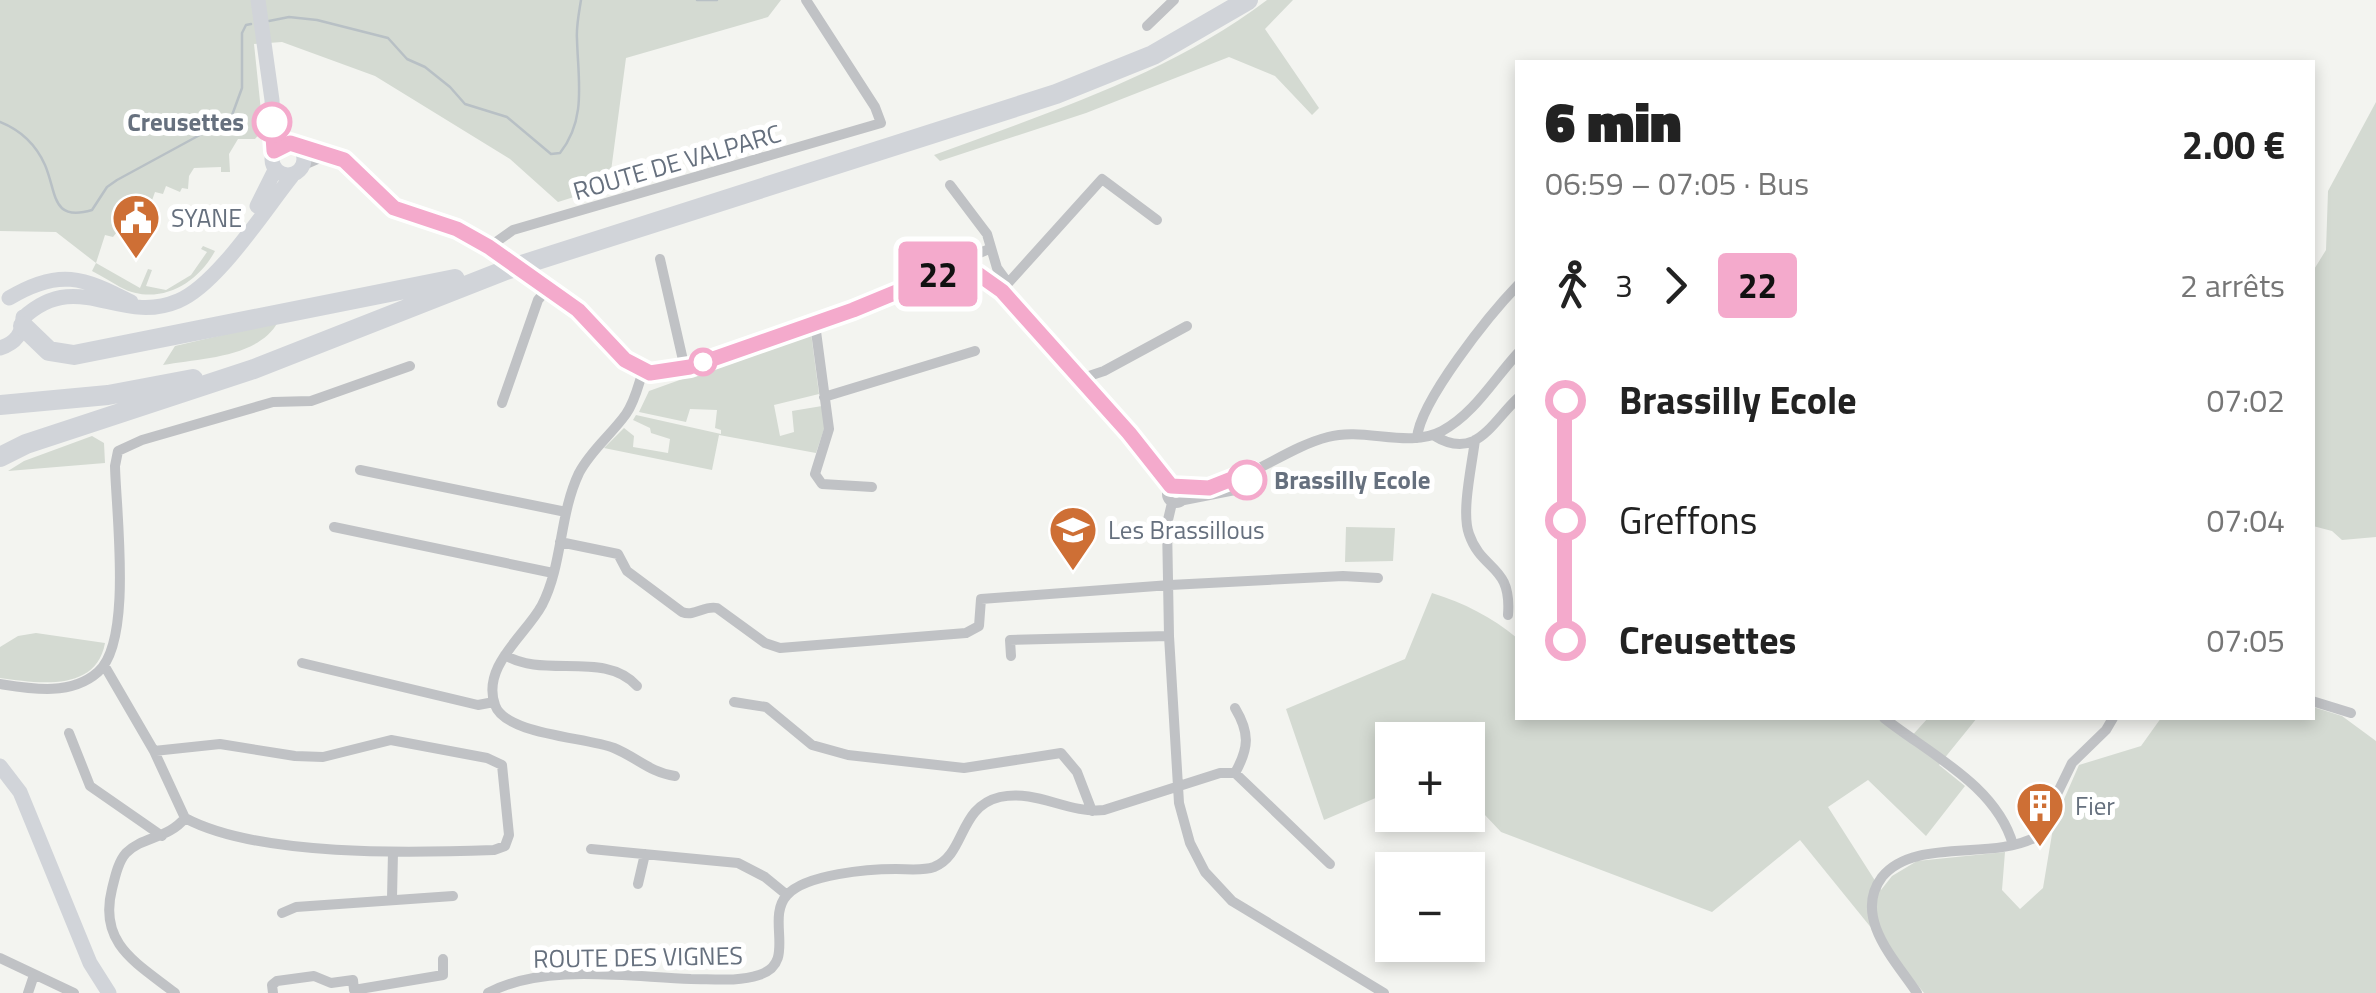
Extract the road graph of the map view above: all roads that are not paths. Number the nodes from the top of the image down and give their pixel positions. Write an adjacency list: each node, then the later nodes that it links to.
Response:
1 (258, 0): 6 (main road)
2 (806, 0): 14 (street, ROUTE DE VALPARC)
3 (1174, 0): 5 (street)
4 (1248, 0): 16 (highway)
5 (1146, 26)
6 (272, 100): 7 (main road); 8 (main road)
7 (294, 145): 8 (main road); 9 (street); 11 (main road)
8 (274, 151): 10 (main road)
9 (328, 155): 11 (street); 14 (street)
10 (275, 170): 11 (main road); 19 (main road)
11 (298, 170): 19 (main road)
12 (950, 185): 15 (street)
13 (1156, 220): 21 (street)
14 (489, 247): 20 (street)
15 (990, 250): 18 (street); 21 (street)
16 (540, 259): 25 (highway); 28 (highway)
17 (660, 259): 33 (street)
18 (960, 270): 21 (street); 26 (street)
19 (214, 274): 24 (main road)
20 (544, 287): 34 (street); 38 (street)
21 (1005, 287): 35 (street)
22 (1515, 289): 41 (street)
23 (5, 296): 24 (main road); 25 (main road)
24 (139, 306): 25 (main road)
25 (23, 322): 29 (main road)
26 (815, 324): 33 (street); 36 (street)
27 (1187, 326): 35 (street)
28 (324, 342): 39 (highway); 43 (highway)
29 (0, 348)
30 (975, 351): 36 (street)
31 (1515, 356): 40 (street)
32 (410, 366): 58 (street)
33 (685, 368): 34 (street)
34 (643, 371): 47 (street)
35 (1080, 379): 46 (street)
36 (824, 397): 45 (street)
37 (1515, 401): 42 (street)
38 (502, 402)
39 (0, 405)
40 (1433, 435): 41 (street); 42 (street)
41 (1416, 438): 46 (street)
42 (1476, 440): 53 (street)
43 (0, 457)
44 (360, 470): 47 (street)
45 (872, 487)
46 (1178, 494): 52 (street)
47 (566, 512): 49 (street)
48 (334, 527): 50 (street)
49 (560, 542): 50 (street); 52 (street)
50 (553, 572): 55 (street)
51 (1378, 578): 52 (street)
52 (1167, 586): 54 (street)
53 (1508, 615)
54 (1169, 636): 56 (street); 73 (street)
55 (505, 655): 60 (street); 61 (street)
56 (1011, 656)
57 (302, 664): 61 (street)
58 (104, 665): 59 (street); 69 (street)
59 (0, 684)
60 (637, 686)
61 (494, 702): 72 (street)
62 (734, 702): 74 (street)
63 (2315, 702): 65 (street)
64 (1234, 708): 71 (street)
65 (2352, 713)
66 (1887, 720): 77 (street)
67 (2112, 720): 77 (street)
68 (69, 733): 76 (street)
69 (154, 751): 75 (street); 79 (street)
70 (0, 766): 92 (main road)
71 (1235, 773): 73 (street); 81 (street)
72 (675, 776)
73 (1178, 787): 74 (street); 96 (street)
74 (1092, 811): 83 (street)
75 (185, 818): 76 (street); 79 (street)
76 (162, 836): 93 (street)
77 (2013, 845): 97 (street)
78 (591, 848): 80 (street)
79 (394, 852): 85 (street)
80 (644, 854): 82 (street); 83 (street)
81 (1330, 864)
82 (638, 884)
83 (787, 895): 95 (street, ROUTE DES VIGNES)
84 (453, 896): 85 (street)
85 (392, 898): 86 (street)
86 (282, 912)
87 (0, 958): 89 (street)
88 (442, 959): 94 (street)
89 (34, 975): 90 (street); 91 (street)
90 (28, 993)
91 (74, 993)
92 (109, 993)
93 (174, 993)
94 (273, 993)
95 (488, 993)
96 (1384, 993)
97 (1918, 993)

